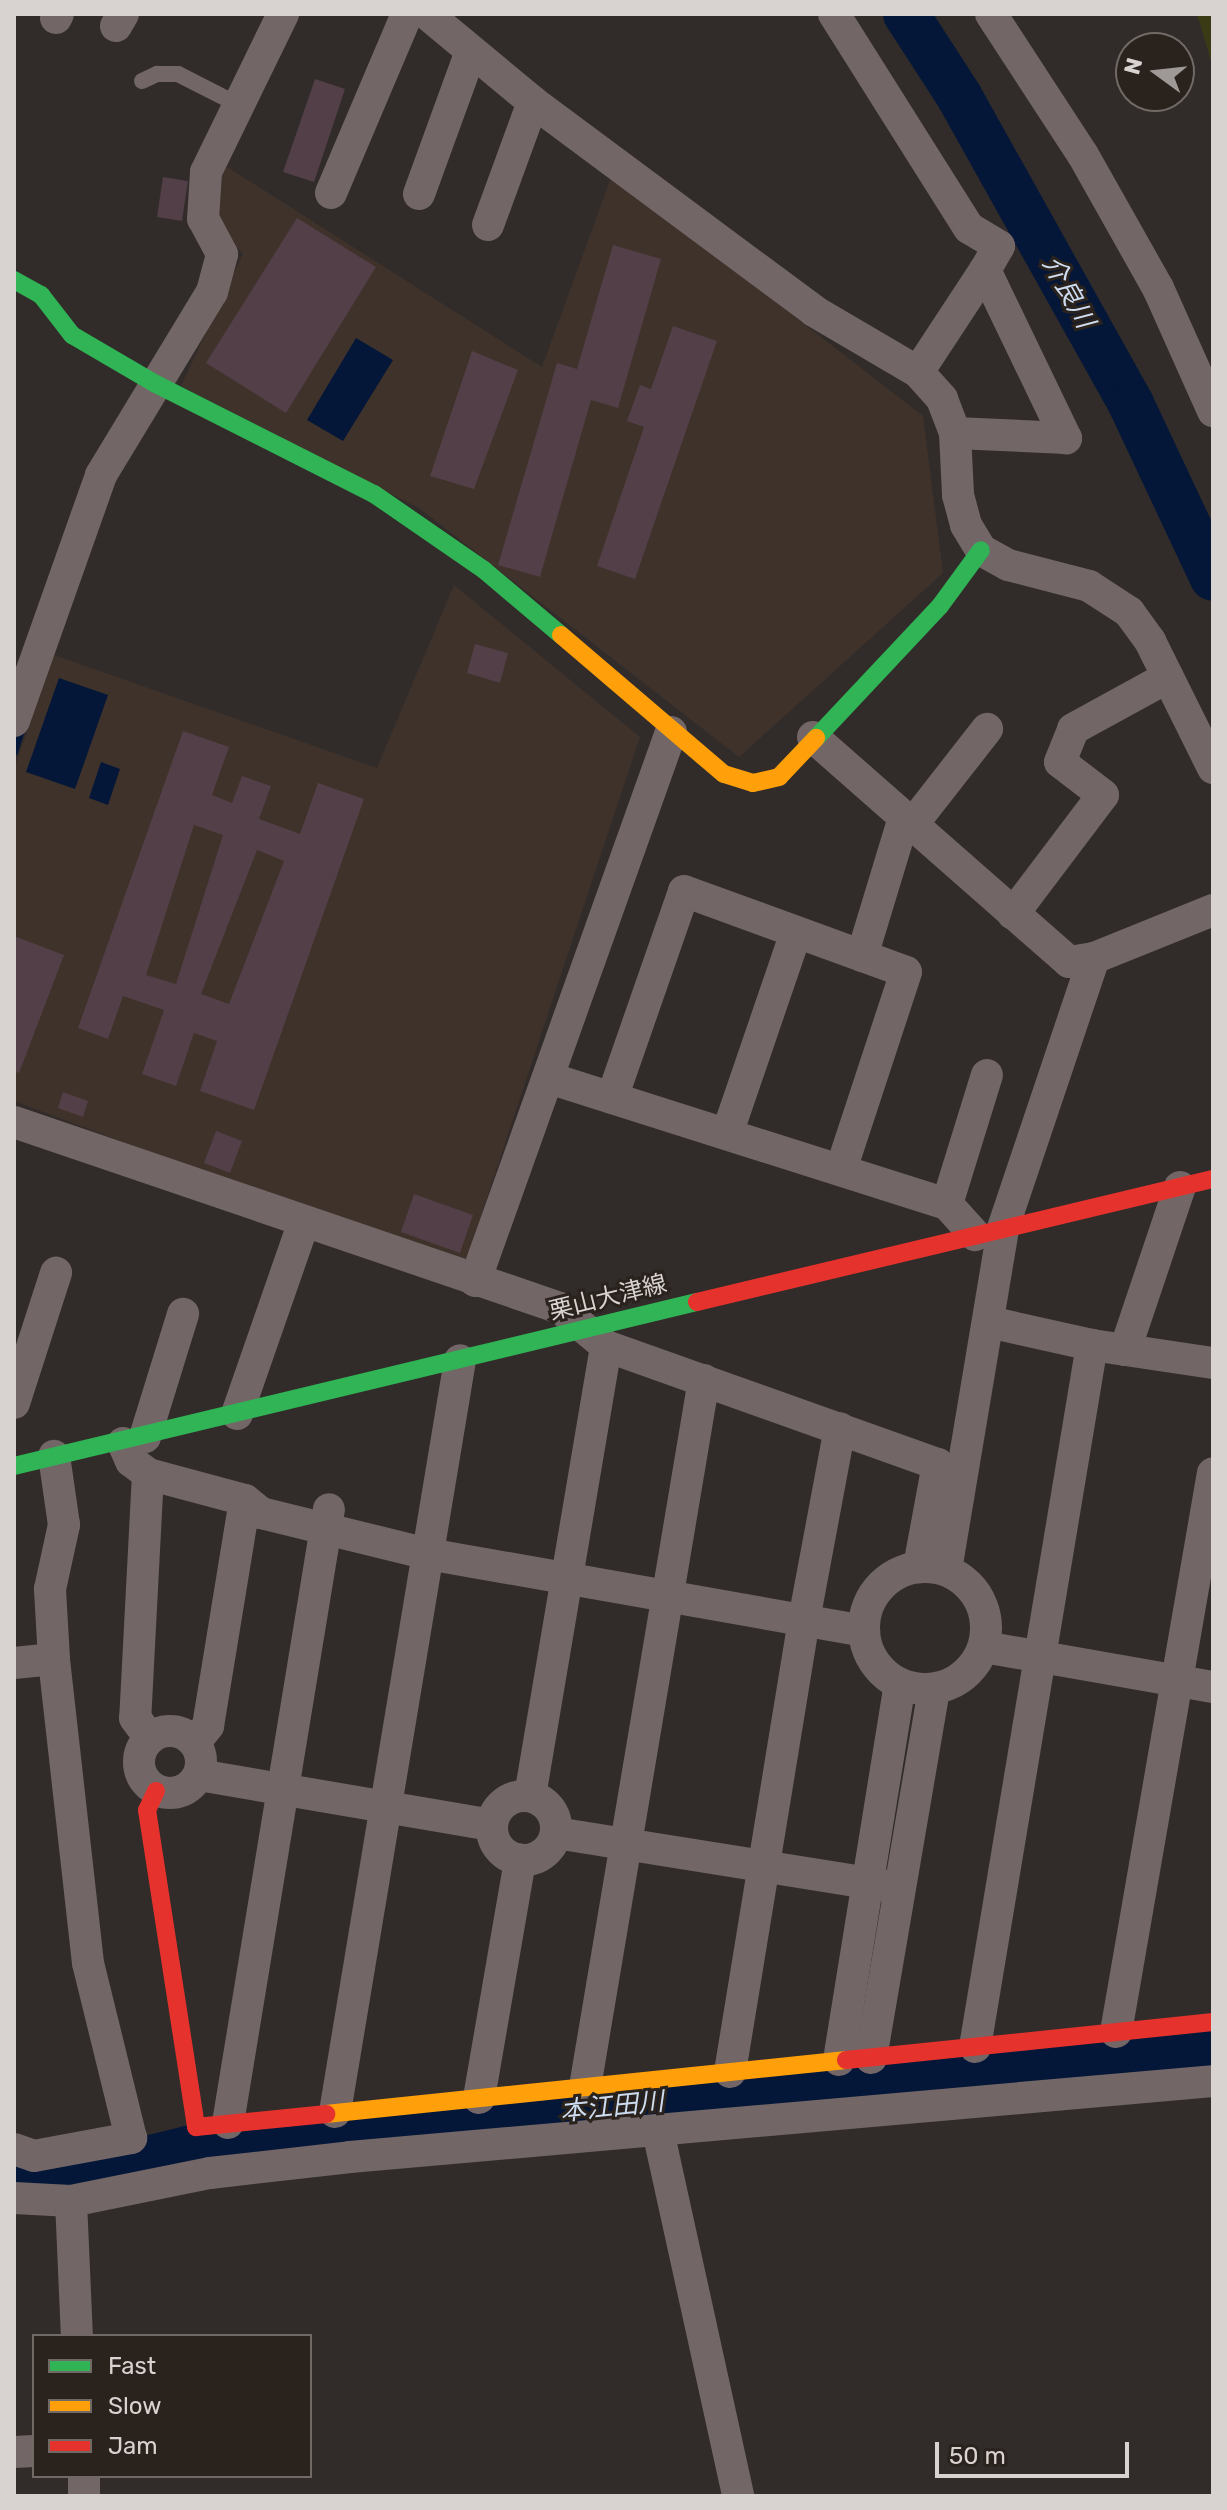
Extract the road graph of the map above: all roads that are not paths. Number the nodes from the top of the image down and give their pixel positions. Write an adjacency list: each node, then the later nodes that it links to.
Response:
1 (283, 14): 9 (street)
2 (407, 14): 10 (street)
3 (427, 14): 6 (street)
4 (991, 14): 17 (street)
5 (833, 15): 13 (street)
6 (471, 51): 8 (street); 11 (street)
7 (142, 81): 9 (lane)
8 (533, 102): 12 (street); 15 (street)
9 (239, 105): 16 (street)
10 (331, 193)
11 (419, 194)
12 (488, 225)
13 (985, 270): 15 (street); 18 (street)
14 (14, 280): 16 (street)
15 (918, 372): 18 (street)
16 (156, 384): 22 (street); 25 (street)
17 (1213, 411)
18 (955, 433): 19 (street)
19 (981, 550): 20 (street); 26 (street)
20 (1150, 641): 21 (street); 23 (street)
21 (1168, 677): 27 (street); 30 (street)
22 (14, 721)
23 (1213, 723)
24 (987, 729): 28 (street)
25 (671, 732): 26 (street); 35 (street)
26 (813, 737): 28 (street)
27 (1213, 768)
28 (908, 822): 30 (street); 32 (street)
29 (1213, 910): 33 (street)
30 (1013, 914): 33 (street)
31 (796, 932): 32 (street); 36 (street); 38 (street)
32 (862, 956): 39 (street)
33 (1094, 958): 44 (street)
34 (987, 1075): 42 (street)
35 (549, 1078): 36 (street); 46 (street)
36 (612, 1098): 38 (street)
37 (14, 1122): 43 (street)
38 (727, 1134): 39 (street)
39 (841, 1170): 42 (street)
40 (1213, 1179): 41 (street, 栗山大津線)
41 (1180, 1187): 44 (street, 栗山大津線); 51 (street)
42 (947, 1204): 44 (street)
43 (304, 1222): 46 (street); 56 (street)
44 (989, 1232): 48 (street); 49 (street, 栗山大津線)
45 (56, 1273): 55 (street)
46 (475, 1281): 49 (street)
47 (183, 1314): 58 (street)
48 (989, 1322): 50 (street); 67 (street)
49 (595, 1337): 52 (street, 栗山大津線); 54 (street); 66 (street)
50 (1092, 1345): 51 (street); 72 (street)
51 (1125, 1350): 53 (street)
52 (460, 1360): 56 (street, 栗山大津線); 65 (street)
53 (1213, 1363)
54 (704, 1380): 57 (street); 68 (street)
55 (14, 1403)
56 (237, 1414): 58 (street, 栗山大津線)
57 (840, 1428): 67 (street); 69 (street)
58 (134, 1440): 59 (street, 栗山大津線); 62 (street)
59 (54, 1456): 60 (street, 栗山大津線); 73 (street)
60 (14, 1466)
61 (1213, 1473): 76 (street)
62 (148, 1474): 63 (street); 80 (street)
63 (245, 1500): 64 (street); 81 (street)
64 (328, 1519): 65 (street); 83 (street)
65 (430, 1543): 66 (street); 86 (street)
66 (569, 1567): 68 (street); 85 (street)
67 (932, 1569): 70 (street); 71 (street)
68 (670, 1584): 69 (street); 89 (street)
69 (806, 1609): 70 (street); 91 (street)
70 (866, 1620): 77 (street)
71 (985, 1638): 72 (street); 79 (street)
72 (1042, 1648): 76 (street); 95 (street)
73 (54, 1659): 74 (street); 105 (street)
74 (14, 1663)
75 (1213, 1666): 76 (street)
76 (1179, 1672): 78 (street); 94 (street)
77 (900, 1684): 79 (street); 92 (street)
78 (1213, 1687)
79 (934, 1689): 92 (street)
80 (150, 1738): 81 (street); 84 (street)
81 (195, 1742): 82 (street)
82 (199, 1775): 83 (street); 84 (street)
83 (283, 1789): 86 (street); 103 (street)
84 (156, 1791): 103 (street)
85 (530, 1796): 87 (street); 88 (street)
86 (386, 1807): 87 (street); 102 (street)
87 (491, 1825): 90 (street)
88 (556, 1833): 89 (street); 90 (street)
89 (626, 1844): 91 (street); 100 (street)
90 (520, 1860): 101 (street)
91 (764, 1866): 92 (street); 98 (street)
92 (883, 1885): 96 (street); 97 (street)
93 (1213, 2022): 94 (street)
94 (1116, 2032): 95 (street)
95 (975, 2047): 96 (street)
96 (871, 2058): 97 (street)
97 (839, 2060): 98 (street)
98 (730, 2072): 100 (street)
99 (1213, 2081): 104 (street)
100 (585, 2087): 101 (street)
101 (479, 2098): 102 (street)
102 (335, 2112): 103 (street)
103 (228, 2123)
104 (658, 2131): 107 (street); 109 (street)
105 (14, 2149)
106 (14, 2198): 107 (street)
107 (71, 2201): 108 (street)
108 (77, 2334)
109 (738, 2496)

